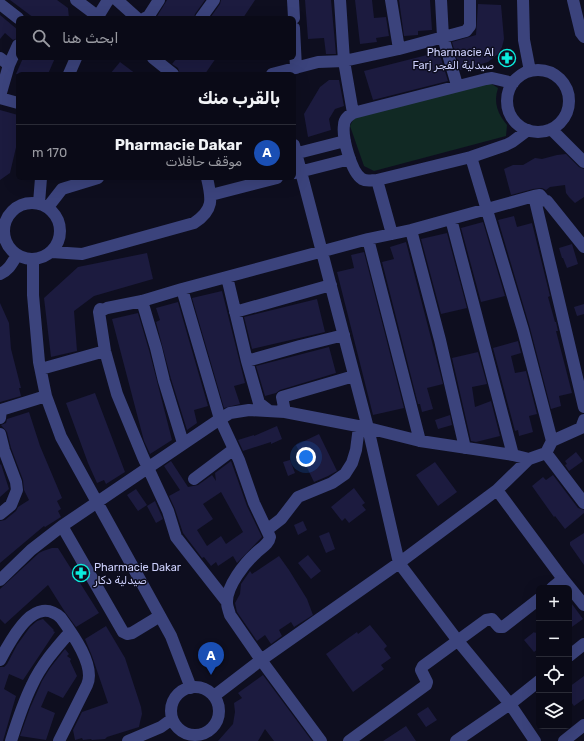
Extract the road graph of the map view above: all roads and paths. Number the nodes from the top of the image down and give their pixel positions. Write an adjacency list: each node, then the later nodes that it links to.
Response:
1 (76, 0): 15 (street)
2 (108, 0): 16 (street)
3 (117, 0): 17 (street)
4 (159, 0): 18 (street)
5 (214, 0): 19 (street)
6 (293, 0): 20 (street)
7 (340, 0): 28 (street)
8 (390, 0): 24 (street)
9 (441, 0): 22 (street)
10 (470, 0): 22 (street)
11 (523, 0): 32 (street)
12 (573, 0): 21 (street)
13 (0, 4): 14 (street)
14 (16, 16)
15 (98, 16)
16 (100, 16)
17 (135, 16)
18 (149, 16)
19 (202, 16)
20 (294, 16)
21 (584, 36)
22 (443, 37): 24 (street); 36 (street)
23 (16, 47): 29 (street)
24 (399, 49): 28 (street)
25 (75, 60): 33 (street)
26 (157, 60): 30 (street)
27 (296, 60): 31 (street)
28 (344, 61): 31 (street); 39 (street)
29 (4, 62): 37 (street)
30 (171, 67)
31 (296, 68): 34 (street)
32 (530, 71): 35 (street); 40 (street)
33 (70, 72)
34 (281, 72)
35 (513, 83): 36 (street); 41 (street)
36 (457, 85): 39 (street)
37 (0, 97): 38 (street)
38 (16, 102)
39 (353, 113): 42 (street)
40 (551, 129): 41 (street); 43 (street)
41 (528, 130): 45 (street)
42 (345, 141): 44 (street); 47 (street)
43 (578, 147): 48 (street)
44 (296, 151)
45 (471, 157): 54 (street); 58 (street)
46 (296, 158): 49 (street)
47 (350, 159): 49 (street); 54 (street)
48 (584, 162)
49 (298, 173): 66 (street)
50 (42, 180): 57 (street)
51 (91, 180): 57 (street)
52 (207, 180): 55 (street)
53 (269, 180): 55 (street)
54 (377, 180): 62 (street)
55 (211, 195): 65 (street)
56 (534, 196): 58 (street); 64 (street); 83 (street)
57 (43, 205): 59 (street); 65 (street)
58 (486, 208): 60 (street); 91 (street)
59 (5, 213): 67 (street)
60 (451, 219): 61 (street); 97 (street)
61 (411, 230): 62 (street); 93 (street)
62 (392, 234): 63 (street)
63 (368, 239): 66 (street); 90 (street)
64 (584, 247)
65 (52, 252): 68 (street)
66 (322, 252): 70 (street); 71 (street)
67 (17, 255): 68 (street); 69 (street)
68 (33, 260): 78 (street)
69 (0, 274)
70 (227, 277): 72 (street); 74 (street)
71 (331, 285): 74 (street); 75 (street)
72 (182, 289): 73 (street); 86 (street)
73 (142, 301): 76 (street); 92 (street)
74 (235, 312): 77 (street)
75 (344, 335): 77 (street); 79 (street)
76 (105, 351): 78 (street); 99 (street)
77 (247, 361): 82 (street)
78 (41, 368): 80 (street)
79 (354, 376): 81 (street); 87 (street)
80 (46, 396): 85 (street); 102 (street)
81 (282, 397): 82 (street); 84 (street)
82 (263, 406): 84 (street); 86 (street)
83 (584, 407)
84 (285, 412): 87 (street)
85 (0, 413)
86 (220, 418): 92 (street); 94 (street)
87 (364, 427): 90 (street); 106 (street); 107 (street)
88 (583, 427): 91 (street)
89 (0, 434): 95 (street)
90 (420, 441): 93 (street)
91 (552, 441): 96 (street)
92 (184, 442): 99 (street)
93 (465, 448): 97 (street)
94 (234, 449): 100 (street); 106 (street)
95 (2, 452): 104 (street)
96 (546, 453): 98 (street); 103 (street)
97 (513, 455): 98 (street)
98 (529, 459): 101 (street)
99 (147, 467): 102 (street); 112 (street)
100 (194, 479)
101 (497, 490): 107 (street); 108 (street)
102 (96, 503): 105 (street); 114 (street)
103 (584, 503)
104 (0, 514)
105 (62, 526): 109 (street); 114 (street)
106 (268, 529): 112 (street)
107 (399, 563): 116 (street); 120 (street)
108 (563, 579): 110 (street); 113 (street)
109 (0, 580)
110 (556, 585)
111 (536, 601): 116 (street)
112 (226, 602): 120 (street)
113 (584, 604)
114 (160, 616): 122 (street)
115 (70, 632): 119 (street); 128 (street); 129 (street)
116 (458, 641): 124 (street); 132 (street)
117 (584, 644): 118 (street)
118 (572, 654)
119 (0, 660)
120 (261, 660): 123 (street); 131 (street)
121 (536, 683): 124 (street)
122 (191, 688): 123 (street); 125 (street)
123 (214, 696): 127 (street)
124 (510, 704): 133 (street); 134 (street)
125 (172, 719): 127 (street); 130 (street)
126 (584, 725): 135 (street)
127 (200, 738)
128 (11, 741)
129 (59, 741)
130 (128, 741)
131 (321, 741)
132 (349, 741)
133 (456, 741)
134 (535, 741)
135 (564, 741)

